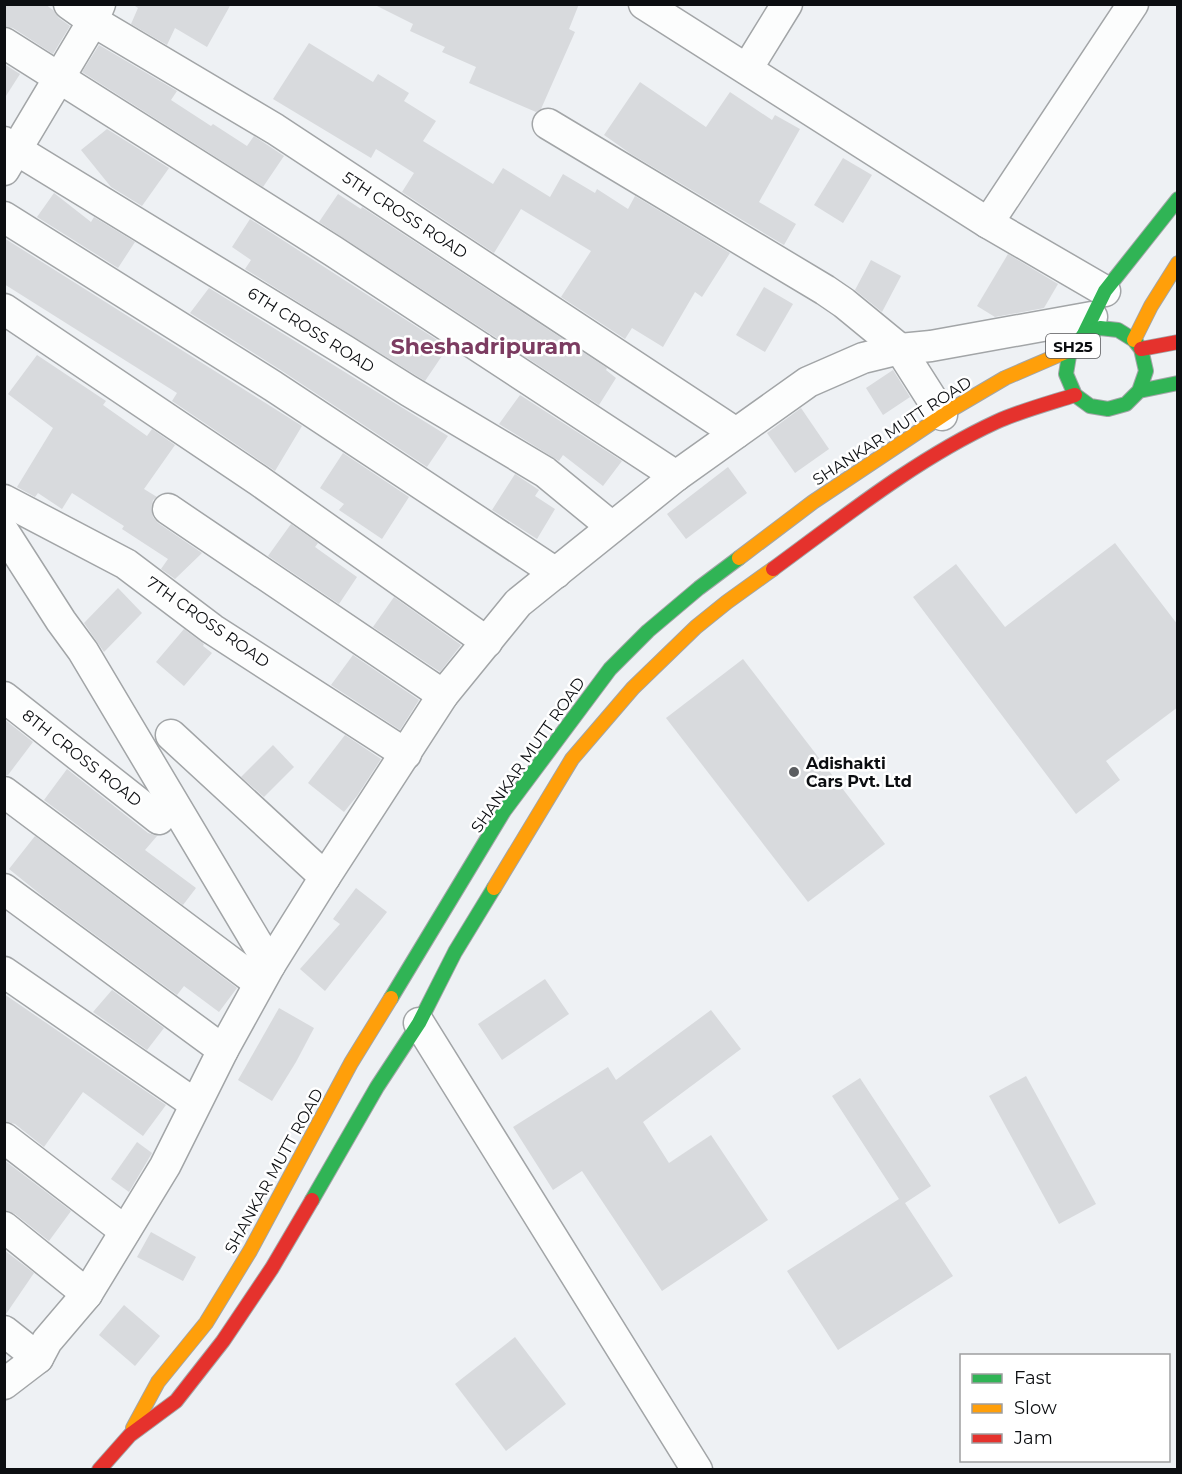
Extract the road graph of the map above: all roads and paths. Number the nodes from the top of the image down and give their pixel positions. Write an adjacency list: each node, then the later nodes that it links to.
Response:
1 (644, 4): 6 (street)
2 (787, 4): 6 (street)
3 (1133, 4): 12 (street)
4 (87, 10): 7 (street); 24 (street, 5TH CROSS ROAD)
5 (4, 43): 7 (street)
6 (747, 69): 12 (street)
7 (59, 78): 9 (street); 25 (street)
8 (548, 124): 18 (street)
9 (9, 154): 28 (street, 6TH CROSS ROAD)
10 (1178, 200): 15 (main road, SH25)
11 (4, 217): 30 (street)
12 (987, 223): 15 (street)
13 (1178, 263): 17 (main road)
14 (4, 309): 31 (street)
15 (1093, 314): 17 (main road, SH25); 18 (street); 19 (main road, SHANKAR MUTT ROAD / SH25)
16 (1178, 342): 17 (main road)
17 (1138, 344): 21 (main road)
18 (900, 349): 23 (street); 24 (street)
19 (1070, 350): 22 (main road, SH25); 23 (main road, SHANKAR MUTT ROAD)
20 (1178, 382): 21 (main road)
21 (1139, 391): 22 (main road)
22 (1075, 395): 32 (main road, SHANKAR MUTT ROAD)
23 (942, 416): 32 (main road, SHANKAR MUTT ROAD)
24 (736, 433): 25 (street)
25 (676, 476): 28 (street)
26 (4, 500): 36 (street, 7TH CROSS ROAD)
27 (168, 509): 33 (street)
28 (612, 527): 30 (street)
29 (4, 532): 42 (street)
30 (556, 573): 31 (street)
31 (487, 642): 33 (street)
32 (622, 678): 43 (main road, SHANKAR MUTT ROAD); 53 (main road, SHANKAR MUTT ROAD)
33 (443, 694): 36 (street)
34 (4, 697): 38 (street, 8TH CROSS ROAD)
35 (171, 735): 39 (street)
36 (406, 754): 39 (street)
37 (4, 792): 42 (street)
38 (159, 819)
39 (325, 877): 42 (street)
40 (4, 889): 44 (street)
41 (4, 972): 45 (street)
42 (264, 974): 44 (street)
43 (419, 1023): 53 (main road, SHANKAR MUTT ROAD); 55 (street)
44 (223, 1050): 45 (street)
45 (195, 1104): 48 (street)
46 (4, 1138): 48 (street)
47 (4, 1227): 49 (street)
48 (125, 1231): 49 (street)
49 (87, 1294): 51 (street)
50 (4, 1332): 51 (street)
51 (38, 1358): 52 (street)
52 (4, 1384)
53 (130, 1435): 54 (main road, SHANKAR MUTT ROAD)
54 (99, 1470)
55 (697, 1470)

